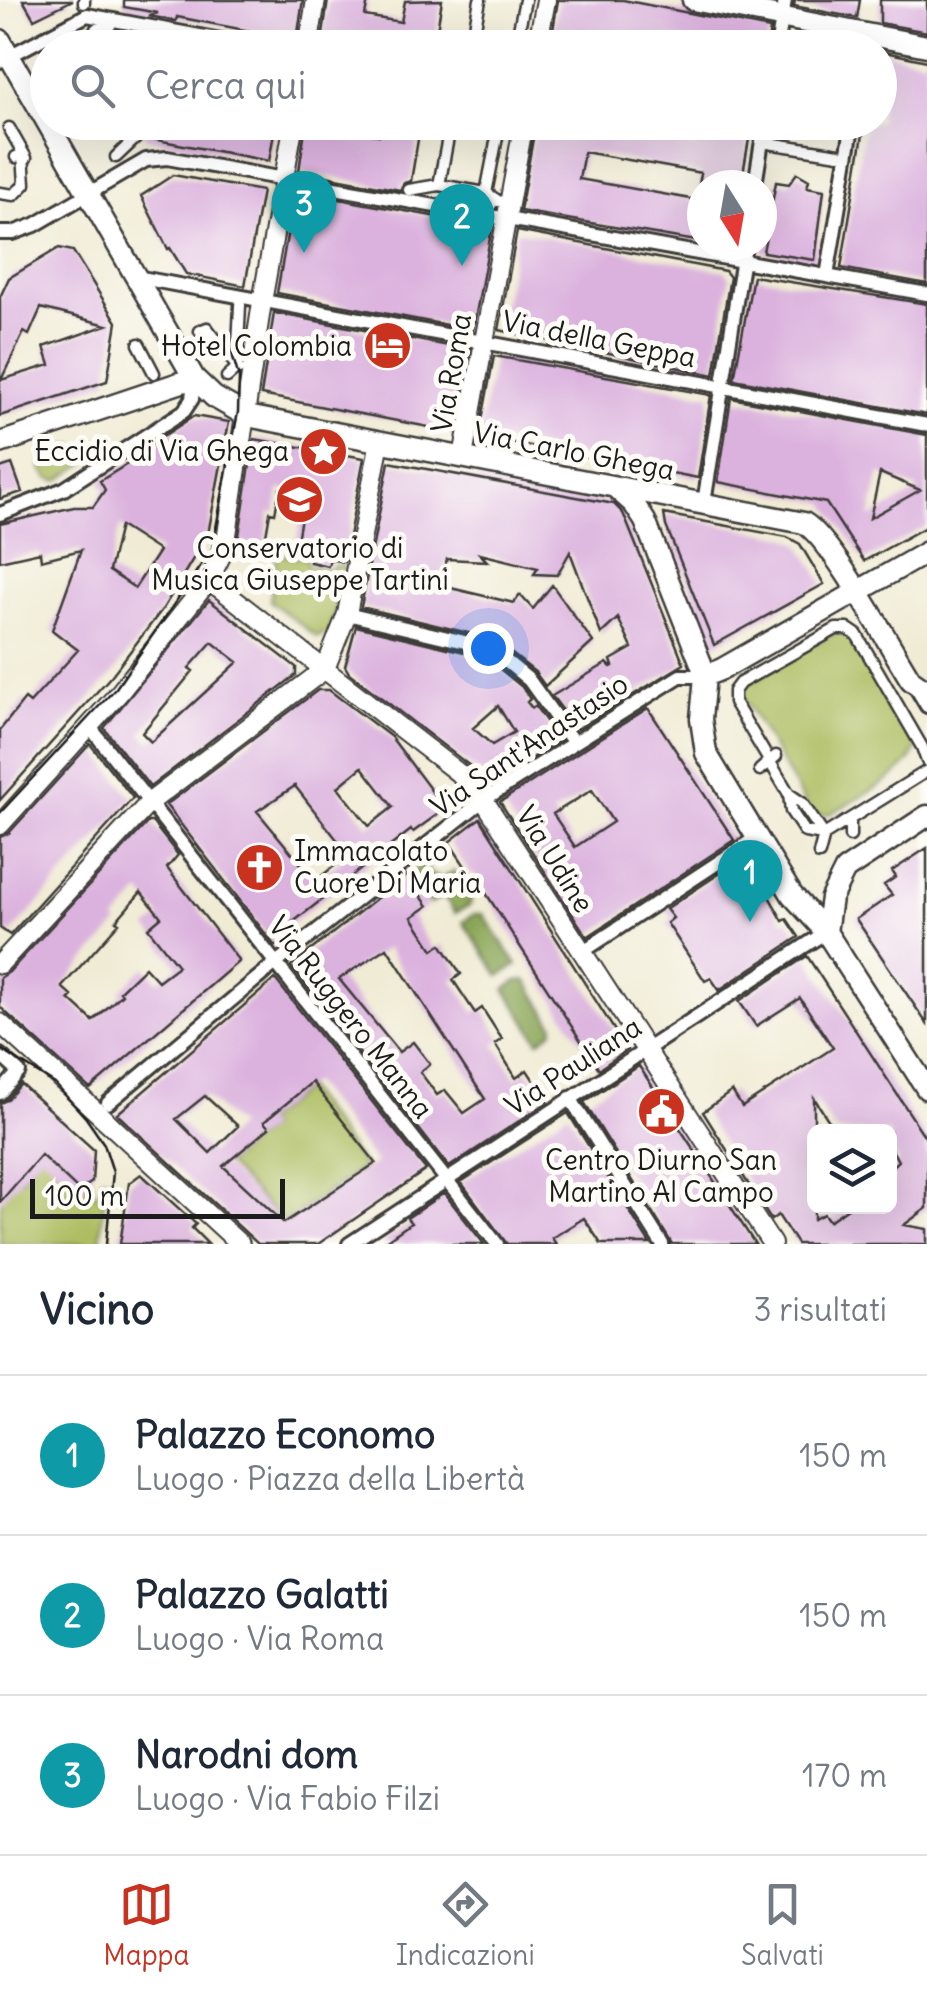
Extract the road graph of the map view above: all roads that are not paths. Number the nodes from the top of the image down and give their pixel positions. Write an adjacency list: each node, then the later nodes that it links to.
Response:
1 (316, 0): 12 (main road)
2 (480, 0): 13 (street)
3 (525, 0): 14 (street)
4 (546, 0): 15 (main road)
5 (693, 0): 7 (main road)
6 (83, 6): 9 (street); 11 (street)
7 (784, 8): 16 (main road)
8 (110, 26): 10 (street)
9 (42, 30)
10 (96, 30)
11 (175, 30)
12 (311, 30)
13 (474, 30)
14 (519, 30)
15 (540, 30)
16 (839, 30)
17 (30, 37): 20 (street)
18 (897, 44): 19 (main road)
19 (927, 46)
20 (3, 53): 21 (main road)
21 (30, 97)
22 (5, 129): 32 (street)
23 (56, 140): 41 (main road)
24 (142, 140): 34 (street)
25 (291, 140): 37 (main road)
26 (448, 140): 38 (street)
27 (496, 140): 42 (street)
28 (519, 140): 43 (main road, Via Roma)
29 (762, 140): 35 (street)
30 (850, 140): 46 (street)
31 (768, 142): 33 (street)
32 (17, 150): 36 (street); 40 (street)
33 (839, 154)
34 (116, 158)
35 (757, 170)
36 (33, 172)
37 (284, 178): 41 (street); 43 (street); 49 (main road)
38 (440, 184): 39 (street); 42 (street)
39 (408, 190)
40 (0, 193)
41 (88, 193): 44 (street); 47 (main road)
42 (486, 193): 43 (street)
43 (499, 208): 45 (street); 52 (main road, Via Roma)
44 (2, 237)
45 (743, 261): 46 (street); 58 (street)
46 (827, 276): 48 (street)
47 (136, 277): 49 (street, Via della Geppa); 57 (main road)
48 (927, 294)
49 (262, 302): 52 (street, Via della Geppa); 59 (main road)
50 (240, 305): 55 (street)
51 (200, 332): 55 (street)
52 (484, 343): 58 (street, Via della Geppa); 63 (main road, Via Roma)
53 (138, 344): 54 (street)
54 (153, 365)
55 (241, 369): 56 (street)
56 (227, 377)
57 (194, 378): 59 (main road); 62 (main road); 66 (street)
58 (722, 387): 60 (street, Via della Geppa); 65 (street)
59 (247, 416): 61 (main road, Via Carlo Ghega); 68 (main road)
60 (927, 425)
61 (380, 441): 63 (main road, Via Carlo Ghega); 70 (main road)
62 (0, 443)
63 (463, 457): 64 (main road, Via Carlo Ghega)
64 (614, 486): 65 (main road, Via Carlo Ghega); 72 (main road)
65 (704, 503): 69 (main road, Via Carlo Ghega)
66 (0, 514)
67 (927, 552): 69 (main road)
68 (209, 580): 71 (main road, Via Udine); 75 (main road)
69 (856, 593): 72 (main road); 73 (main road, Via Carlo Ghega)
70 (346, 614): 71 (main road); 76 (street)
71 (325, 669): 82 (main road, Via Udine); 84 (main road)
72 (705, 676): 76 (street, Via Sant'Anastasio); 91 (main road)
73 (919, 686): 74 (street)
74 (927, 706)
75 (90, 728): 84 (street, Via Ruggero Manna); 88 (main road)
76 (574, 743): 82 (street, Via Sant'Anastasio)
77 (925, 746): 78 (street); 81 (street)
78 (927, 761)
79 (927, 771): 83 (street)
80 (871, 790): 83 (street)
81 (789, 794): 85 (street); 89 (street)
82 (484, 799): 94 (main road, Via Udine); 96 (street, Via Sant'Anastasio)
83 (878, 801): 87 (street)
84 (150, 802): 95 (main road); 96 (street, Via Ruggero Manna)
85 (797, 806)
86 (927, 816): 93 (main road)
87 (850, 819): 89 (street); 90 (street)
88 (0, 825)
89 (824, 835): 92 (street)
90 (850, 836)
91 (757, 837): 93 (main road); 94 (street)
92 (819, 854)
93 (826, 932): 98 (street, Via Pauliana); 100 (main road)
94 (582, 952): 98 (main road, Via Udine)
95 (4, 953)
96 (277, 962): 103 (street, Via Sant'Anastasio); 104 (street, Via Ruggero Manna)
97 (0, 1023): 103 (main road)
98 (644, 1049): 102 (street, Via Pauliana); 109 (main road, Via Udine)
99 (0, 1055): 101 (street)
100 (927, 1089)
101 (0, 1093)
102 (570, 1098): 104 (street, Via Pauliana); 108 (street)
103 (104, 1107): 105 (main road)
104 (446, 1180): 106 (street, Via Pauliana); 107 (street, Via Ruggero Manna)
105 (240, 1244)
106 (349, 1244)
107 (497, 1244)
108 (662, 1244)
109 (772, 1244)

